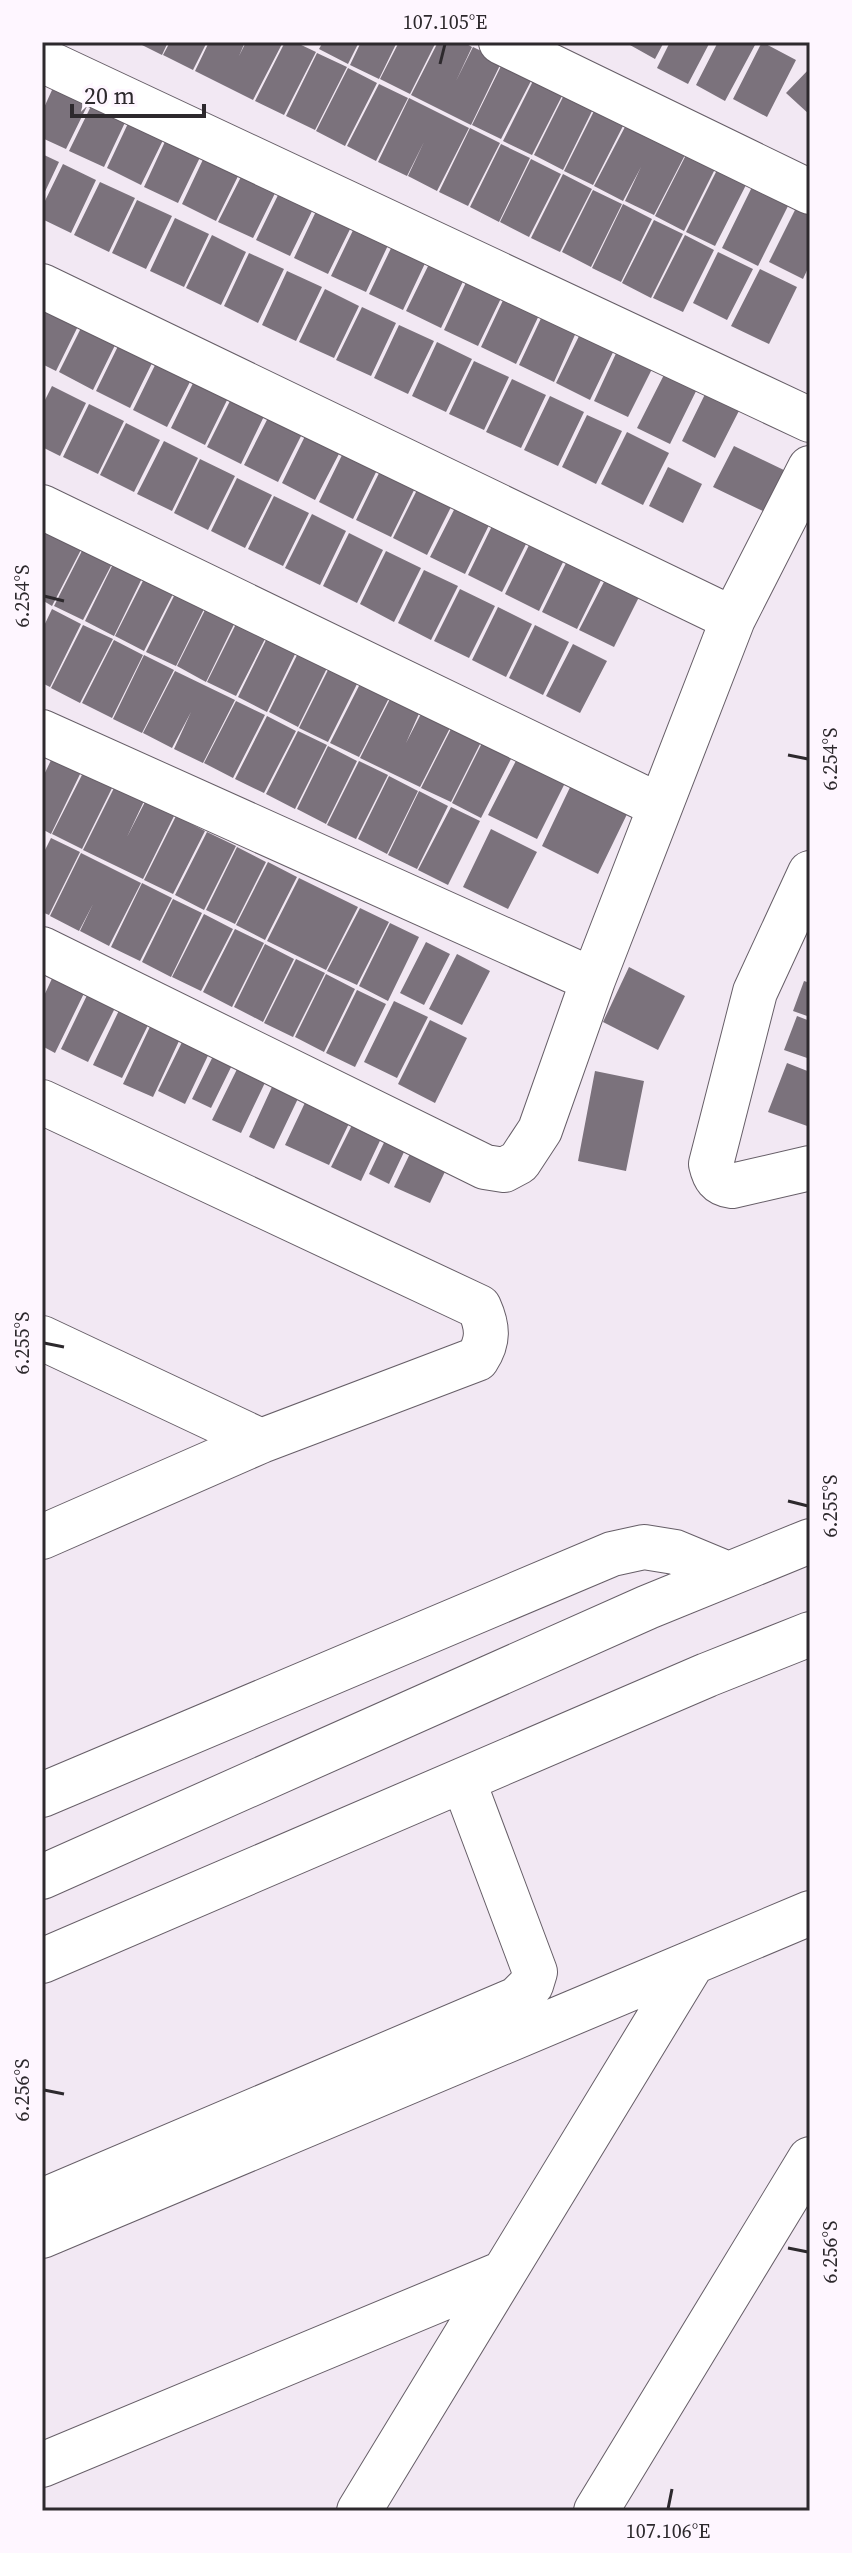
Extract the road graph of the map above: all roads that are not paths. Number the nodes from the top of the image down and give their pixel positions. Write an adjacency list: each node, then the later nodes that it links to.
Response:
1 (501, 42): 3 (street)
2 (42, 60): 5 (street)
3 (810, 192)
4 (42, 286): 8 (street)
5 (810, 420)
6 (810, 468): 8 (street)
7 (42, 507): 10 (street)
8 (733, 619): 10 (street)
9 (42, 732): 13 (street)
10 (660, 806): 13 (street)
11 (810, 873): 15 (street)
12 (42, 949): 13 (street)
13 (593, 980)
14 (42, 1102): 17 (street)
15 (810, 1168)
16 (42, 1338): 17 (street)
17 (261, 1441): 18 (street)
18 (42, 1537)
19 (810, 1541): 20 (street)
20 (728, 1574): 23 (street); 24 (street)
21 (810, 1634): 22 (street)
22 (463, 1780): 26 (street); 29 (street)
23 (42, 1795)
24 (42, 1877)
25 (810, 1913): 27 (street)
26 (42, 1961)
27 (691, 1965): 30 (street); 31 (street)
28 (810, 2159): 34 (street)
29 (42, 2201)
30 (42, 2236)
31 (503, 2273): 32 (street); 33 (street)
32 (42, 2465)
33 (359, 2511)
34 (596, 2511)

